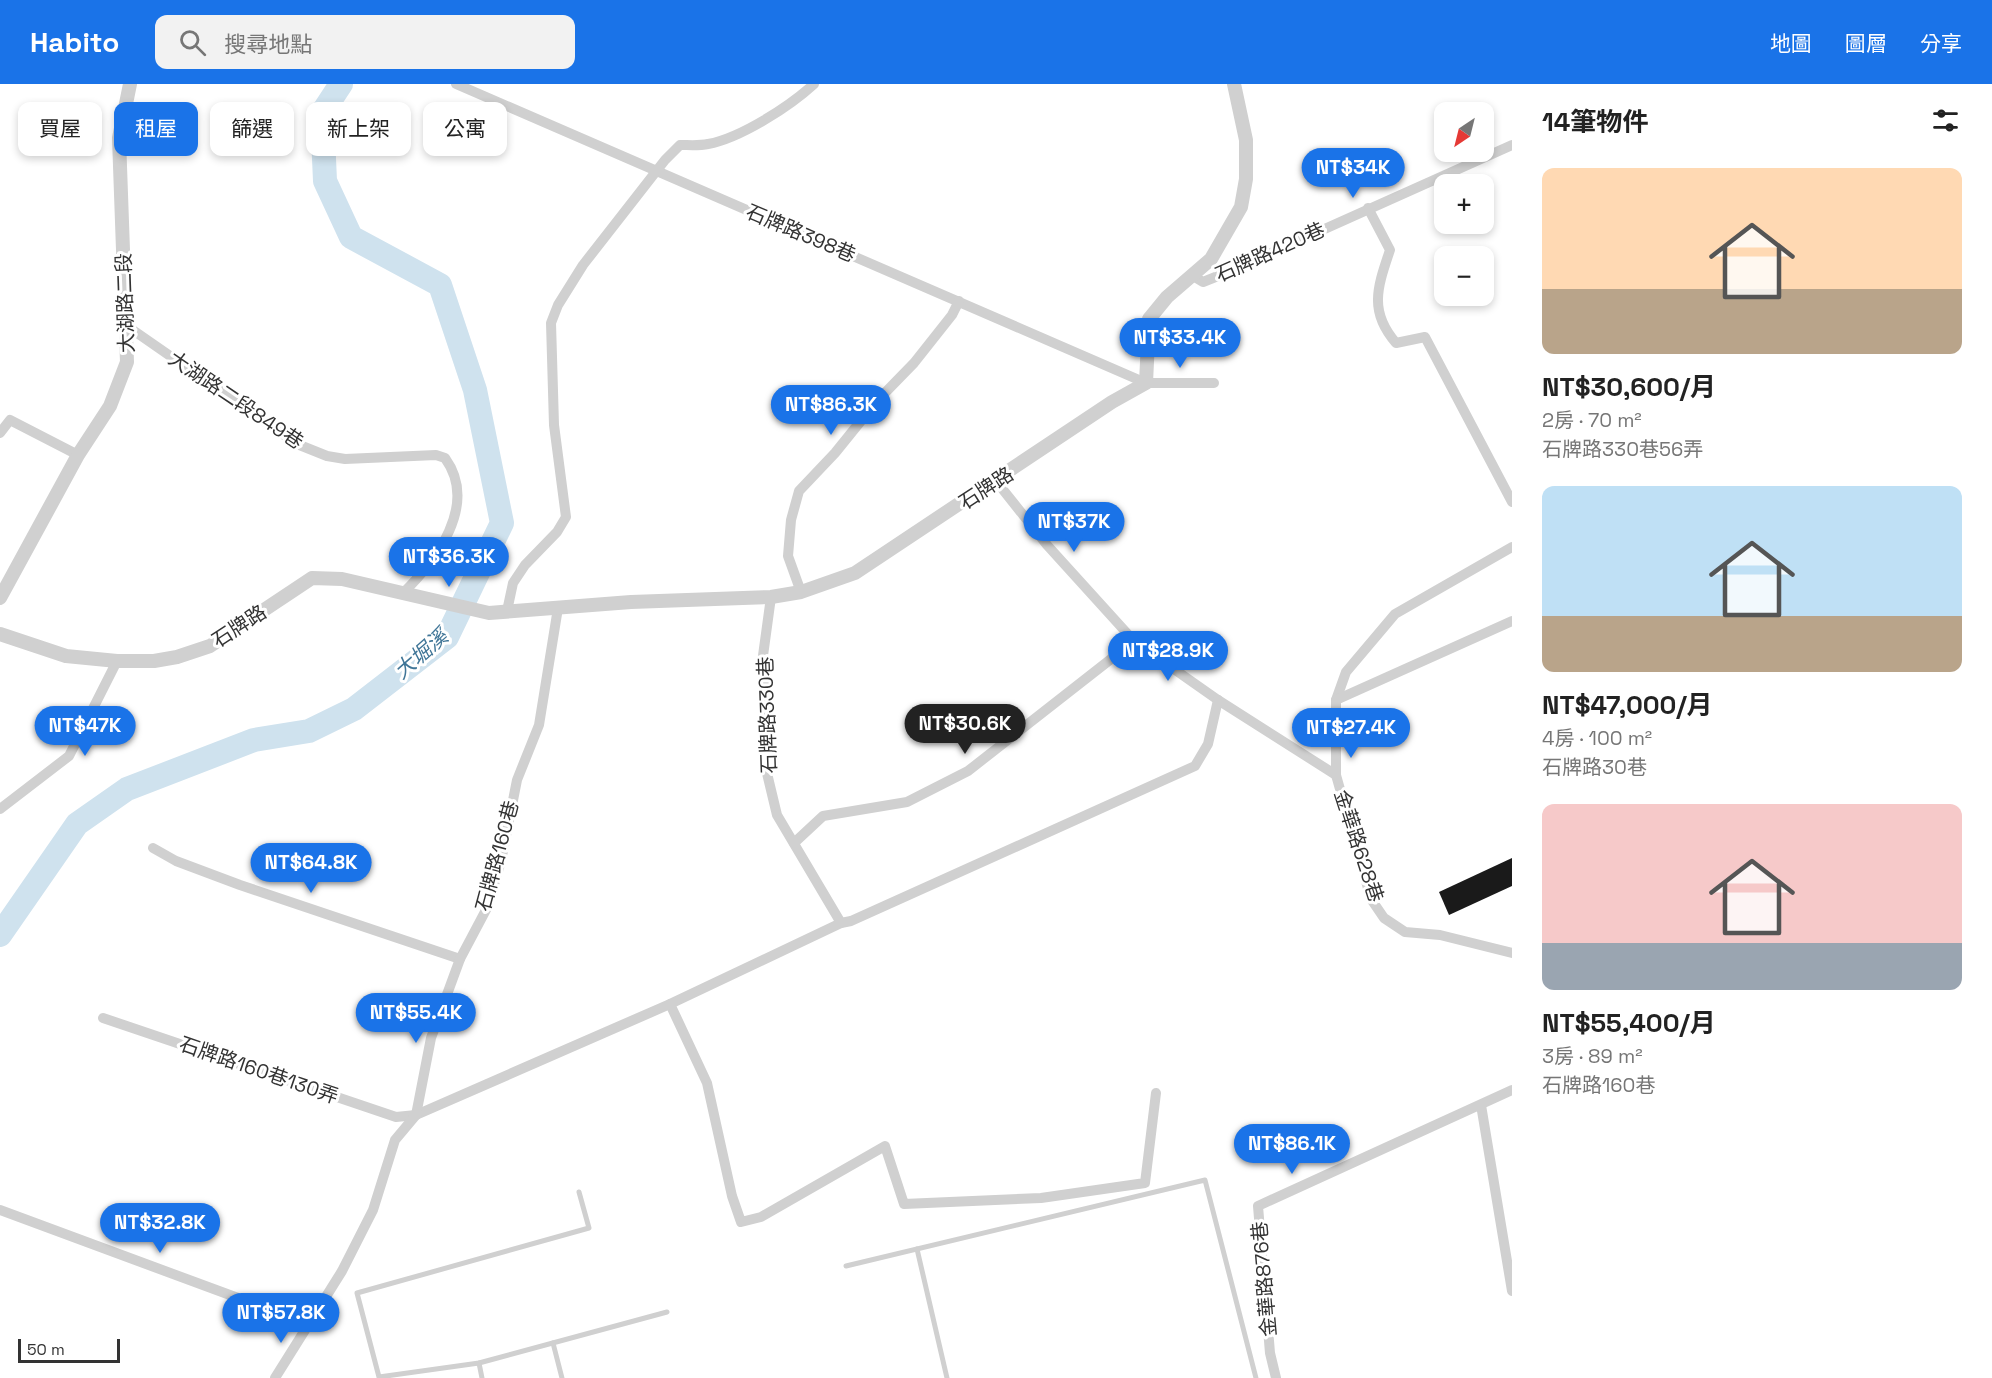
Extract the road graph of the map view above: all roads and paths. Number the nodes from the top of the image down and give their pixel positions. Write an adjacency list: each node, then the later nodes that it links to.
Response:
1 (130, 84): 10 (street, 大湖路二段)
2 (456, 84): 6 (street, 石牌路398巷)
3 (814, 84): 6 (street)
4 (1234, 84): 8 (street)
5 (1512, 145): 7 (street, 石牌路420巷)
6 (656, 171): 9 (street, 石牌路398巷); 23 (street)
7 (1368, 208): 8 (street, 石牌路420巷); 16 (street)
8 (1193, 276): 11 (street)
9 (959, 301): 11 (street, 石牌路398巷); 18 (street)
10 (127, 326): 14 (street, 大湖路二段); 19 (street, 大湖路二段849巷)
11 (1146, 383): 12 (street); 15 (street, 石牌路)
12 (1214, 383)
13 (0, 433): 14 (street)
14 (78, 455): 21 (street, 大湖路二段)
15 (996, 481): 18 (street, 石牌路); 26 (street)
16 (1512, 502)
17 (1512, 547): 29 (street, 金華路628巷)
18 (801, 592): 20 (street, 石牌路)
19 (402, 594): 23 (street, 石牌路); 27 (street, 石牌路)
20 (771, 597): 22 (street, 石牌路); 32 (street, 石牌路330巷)
21 (0, 598)
22 (558, 608): 23 (street, 石牌路); 36 (street, 石牌路160巷)
23 (507, 611)
24 (1512, 621): 29 (street)
25 (0, 634): 27 (street, 石牌路)
26 (1134, 641): 28 (street); 32 (street)
27 (117, 661): 31 (street)
28 (1218, 700): 30 (street); 34 (street)
29 (1336, 700): 30 (street, 金華路628巷)
30 (1335, 775): 35 (street, 金華路628巷)
31 (0, 809)
32 (794, 843): 34 (street, 石牌路330巷)
33 (153, 848): 36 (street)
34 (841, 923): 37 (street)
35 (1512, 953)
36 (460, 960): 42 (street, 石牌路160巷)
37 (670, 1004): 40 (street); 42 (street)
38 (102, 1018): 42 (street, 石牌路160巷130弄)
39 (1512, 1090): 41 (street, 金華路876巷)
40 (1156, 1094)
41 (1481, 1105): 47 (street); 57 (street, 金華路876巷)
42 (416, 1115): 49 (street, 石牌路160巷)
43 (579, 1192): 51 (lane)
44 (0, 1210): 49 (street)
45 (916, 1249): 46 (lane); 55 (lane); 56 (lane)
46 (846, 1266)
47 (1512, 1291)
48 (667, 1312): 50 (lane)
49 (311, 1325): 52 (street, 石牌路160巷)
50 (553, 1343): 51 (lane); 54 (lane)
51 (479, 1363): 53 (lane)
52 (275, 1378)
53 (482, 1378)
54 (562, 1378)
55 (947, 1378)
56 (1256, 1378)
57 (1276, 1378)

